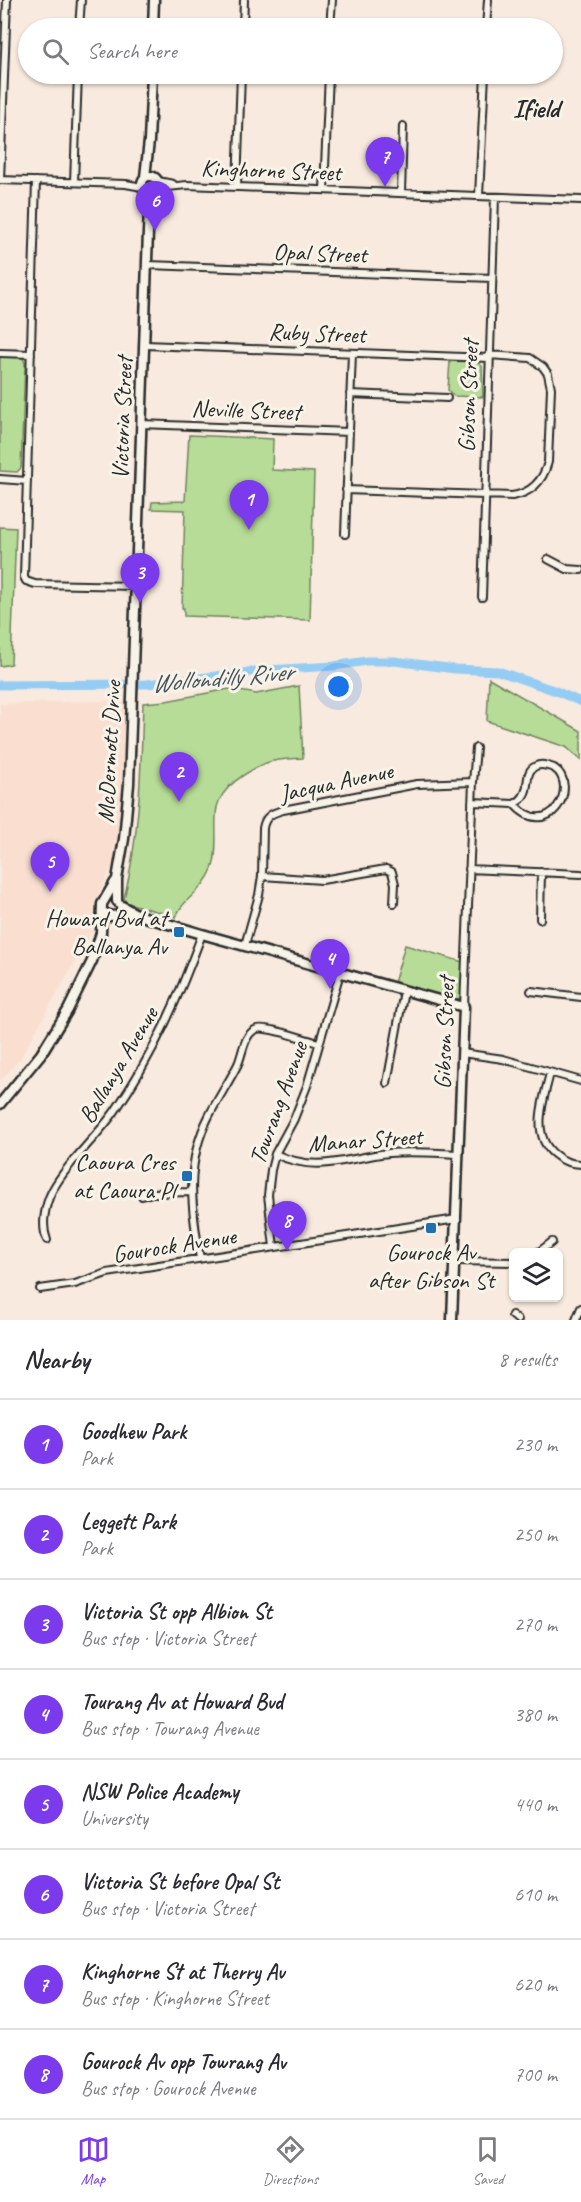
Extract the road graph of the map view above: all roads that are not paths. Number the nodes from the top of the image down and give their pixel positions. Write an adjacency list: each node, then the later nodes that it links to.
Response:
1 (7, 0): 17 (street)
2 (81, 0): 7 (street)
3 (154, 0): 8 (main road)
4 (244, 0): 9 (street)
5 (332, 0): 10 (street)
6 (488, 0): 11 (street)
7 (80, 18)
8 (153, 18)
9 (243, 18)
10 (331, 18)
11 (487, 18)
12 (78, 84): 21 (street)
13 (152, 84): 22 (main road, Victoria Street)
14 (241, 84): 23 (street)
15 (329, 84): 24 (street)
16 (484, 84): 26 (street)
17 (1, 107): 19 (street)
18 (403, 126): 25 (street)
19 (0, 180): 20 (street, Kinghorne Street)
20 (36, 181): 21 (street, Kinghorne Street); 34 (street)
21 (74, 182): 22 (street, Kinghorne Street)
22 (150, 184): 23 (street, Kinghorne Street); 29 (main road, Victoria Street)
23 (237, 187): 24 (street, Kinghorne Street)
24 (324, 190): 25 (street, Kinghorne Street)
25 (401, 193): 26 (street, Kinghorne Street)
26 (479, 196): 27 (street, Kinghorne Street)
27 (495, 197): 28 (street, Kinghorne Street); 30 (street, Gibson Street)
28 (581, 200)
29 (148, 265): 30 (street, Opal Street); 31 (main road, Victoria Street)
30 (492, 278): 35 (street, Gibson Street)
31 (145, 345): 32 (street, Ruby Street); 38 (main road, Victoria Street)
32 (352, 352): 35 (street, Ruby Street); 36 (street)
33 (0, 353): 34 (street)
34 (31, 354): 41 (street)
35 (489, 356): 43 (street, Gibson Street); 43 (street, Ruby Street)
36 (350, 394): 37 (street); 39 (street)
37 (447, 398)
38 (141, 424): 39 (street, Neville Street); 47 (main road, Victoria Street)
39 (349, 432): 42 (street)
40 (0, 479): 41 (street)
41 (27, 481): 47 (street)
42 (346, 490): 43 (street); 44 (street)
43 (484, 495): 48 (street, Gibson Street)
44 (345, 534)
45 (548, 559): 46 (street)
46 (581, 570)
47 (136, 586): 49 (main road, Victoria Street)
48 (482, 597)
49 (135, 627): 60 (main road, McDermott Drive)
50 (476, 748): 51 (street, Gibson Street)
51 (473, 782): 53 (street, Gibson Street); 59 (street, Jacqua Avenue)
52 (571, 782): 55 (street)
53 (472, 802): 55 (street); 56 (street, Gibson Street)
54 (568, 802): 55 (street)
55 (514, 804)
56 (469, 869): 57 (street); 75 (street, Gibson Street)
57 (541, 872): 58 (street); 67 (street)
58 (581, 874)
59 (262, 876): 63 (street); 70 (street, Jacqua Avenue)
60 (117, 879): 61 (main road, McDermott Drive); 62 (main road, McDermott Drive)
61 (107, 899): 62 (main road); 64 (main road)
62 (118, 903): 65 (main road); 66 (main road)
63 (394, 903)
64 (103, 912): 66 (main road); 68 (main road)
65 (138, 915): 66 (main road); 69 (main road)
66 (114, 916): 68 (main road)
67 (540, 919)
68 (102, 933): 81 (main road)
69 (202, 934): 70 (main road); 88 (street, Ballanya Avenue)
70 (245, 945): 71 (main road)
71 (340, 972): 72 (main road); 76 (street, Towrang Avenue)
72 (404, 991): 75 (main road); 80 (street)
73 (531, 991): 74 (street)
74 (581, 997)
75 (465, 1007): 77 (main road, Gibson Street)
76 (319, 1043): 82 (street, Towrang Avenue); 85 (street)
77 (462, 1053): 78 (street); 83 (main road, Gibson Street)
78 (550, 1073): 79 (street); 84 (street)
79 (581, 1081)
80 (387, 1083)
81 (0, 1104)
82 (275, 1154): 83 (street, Manar Street); 90 (street, Towrang Avenue)
83 (459, 1154): 87 (main road, Gibson Street)
84 (581, 1164)
85 (191, 1192): 86 (street); 92 (street)
86 (142, 1196)
87 (457, 1219): 90 (street, Gourock Avenue); 93 (main road, Gibson Street)
88 (47, 1240)
89 (552, 1242): 91 (street)
90 (274, 1247): 92 (street, Gourock Avenue)
91 (544, 1248)
92 (200, 1259): 95 (street, Gourock Avenue)
93 (455, 1261): 94 (street); 98 (main road, Gibson Street)
94 (509, 1262)
95 (40, 1289)
96 (581, 1308): 100 (street)
97 (512, 1315): 99 (street)
98 (452, 1320)
99 (518, 1320)
100 (576, 1320)

